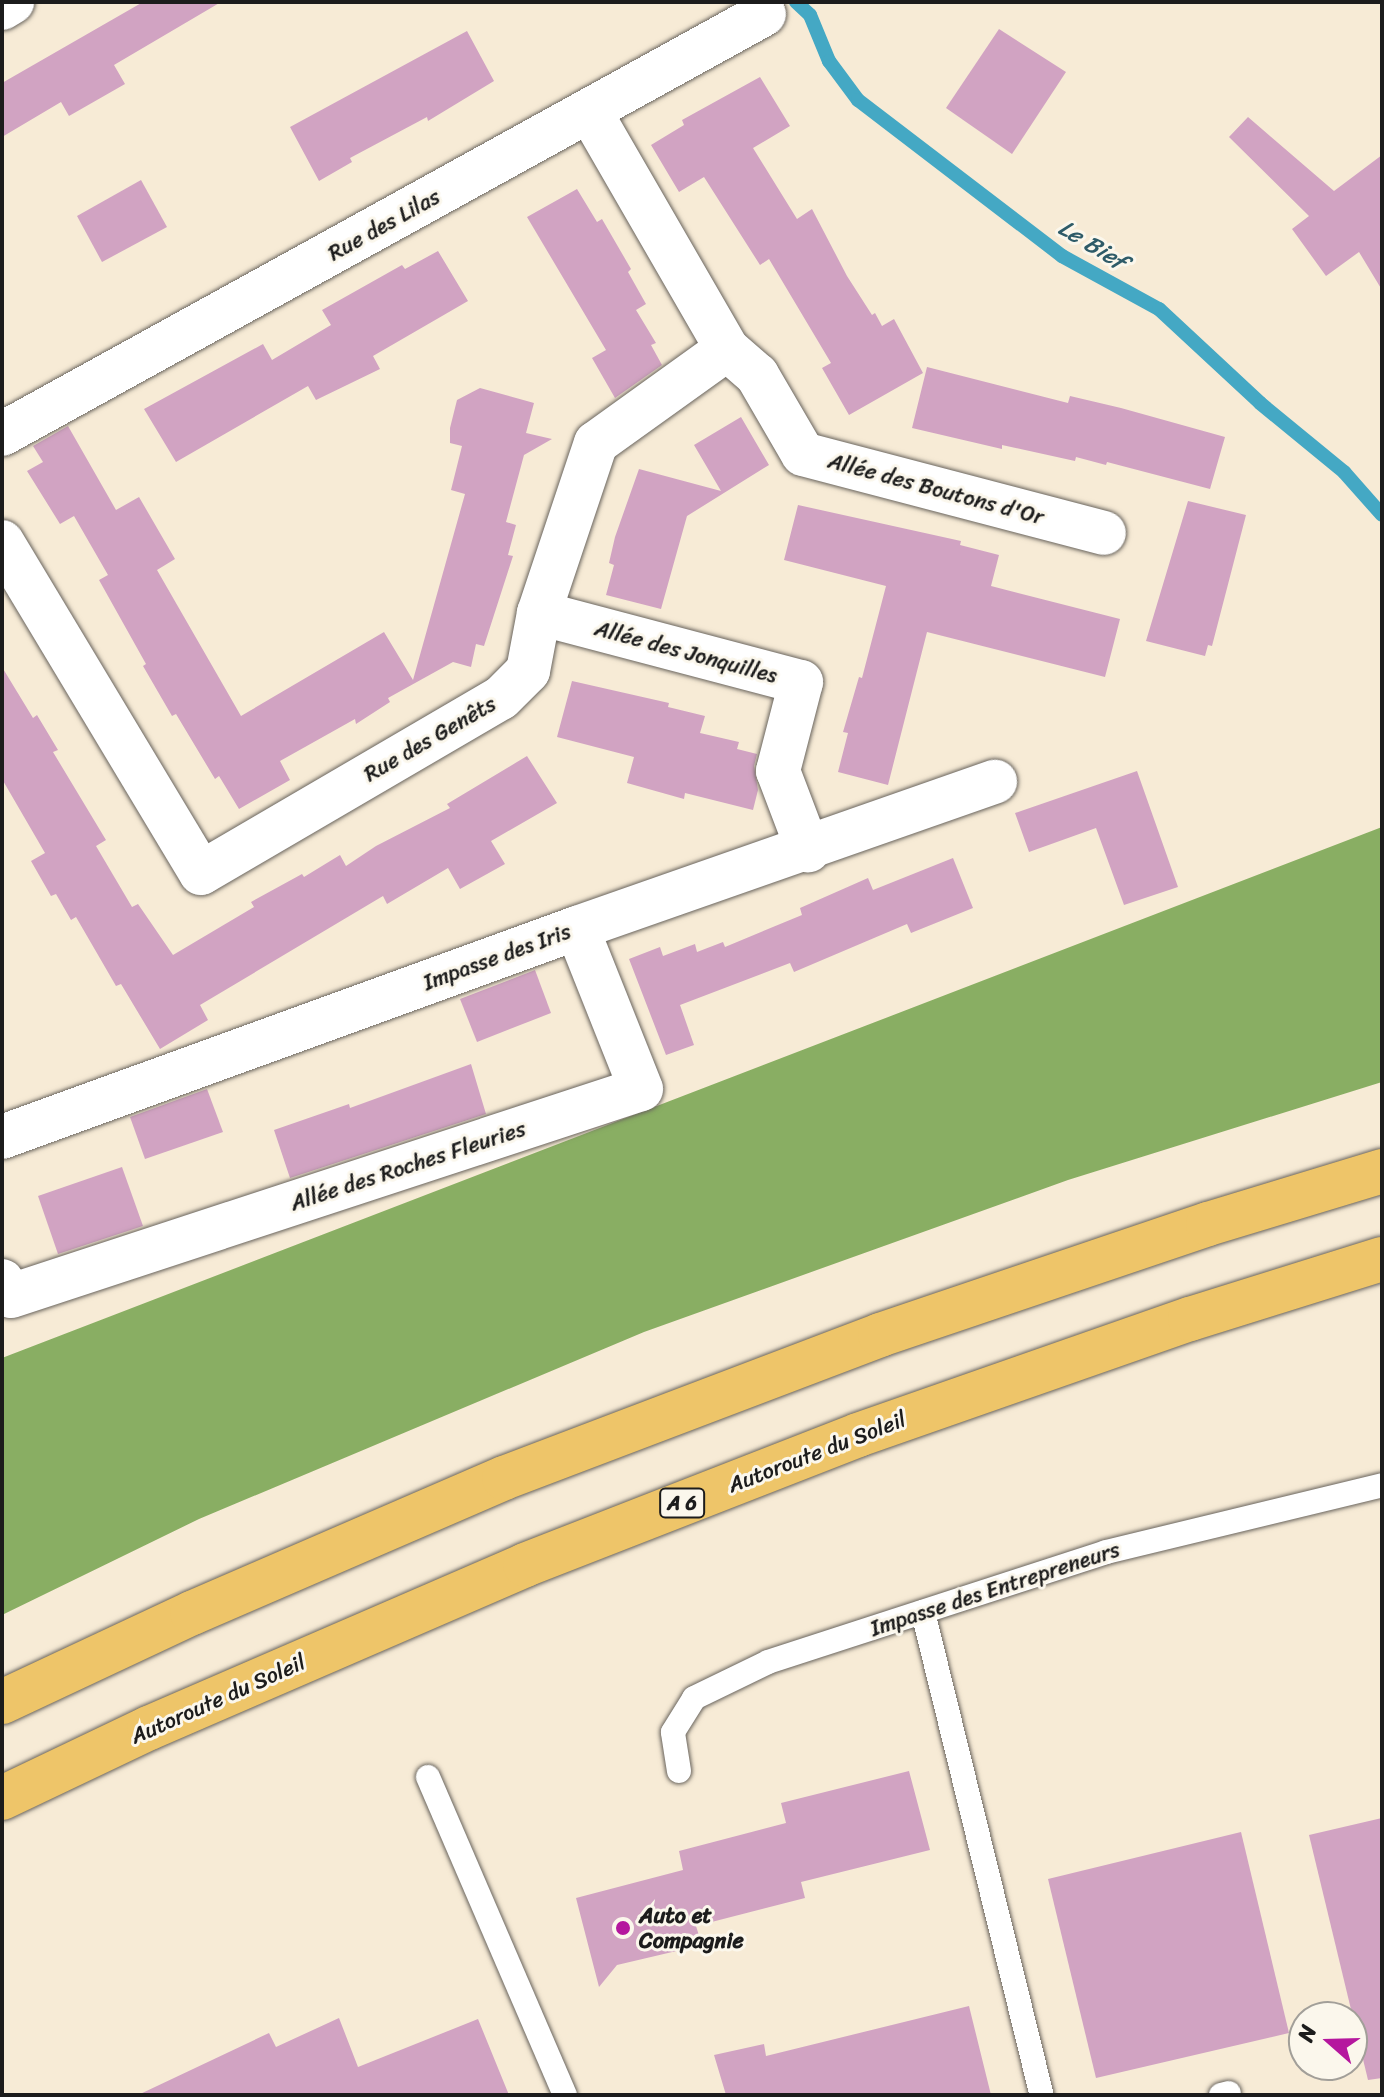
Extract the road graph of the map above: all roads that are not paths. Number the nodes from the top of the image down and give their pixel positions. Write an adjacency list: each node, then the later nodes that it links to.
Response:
1 (12, 2): 2 (street)
2 (2, 8)
3 (764, 14): 4 (street, Rue des Lilas)
4 (590, 112): 5 (street); 6 (street, Rue des Lilas)
5 (727, 349): 7 (street, Allée des Boutons d'Or); 9 (street, Rue des Genêts)
6 (2, 434)
7 (1104, 533)
8 (2, 542): 9 (street, Rue des Genêts)
9 (539, 613): 11 (street, Allée des Jonquilles)
10 (995, 782): 11 (street, Impasse des Iris)
11 (808, 850): 12 (street, Impasse des Iris)
12 (577, 928): 13 (street, Impasse des Iris); 16 (street, Allée des Roches Fleuries)
13 (2, 1137)
14 (1382, 1171): 19 (highway)
15 (1382, 1259): 22 (highway, Autoroute du Soleil / A 6)
16 (6, 1288)
17 (1382, 1485): 18 (lane, Impasse des Entrepreneurs)
18 (923, 1612): 20 (lane, Impasse des Entrepreneurs); 24 (lane)
19 (2, 1702)
20 (679, 1771)
21 (428, 1777): 23 (lane)
22 (2, 1798)
23 (565, 2095)
24 (1042, 2095)

